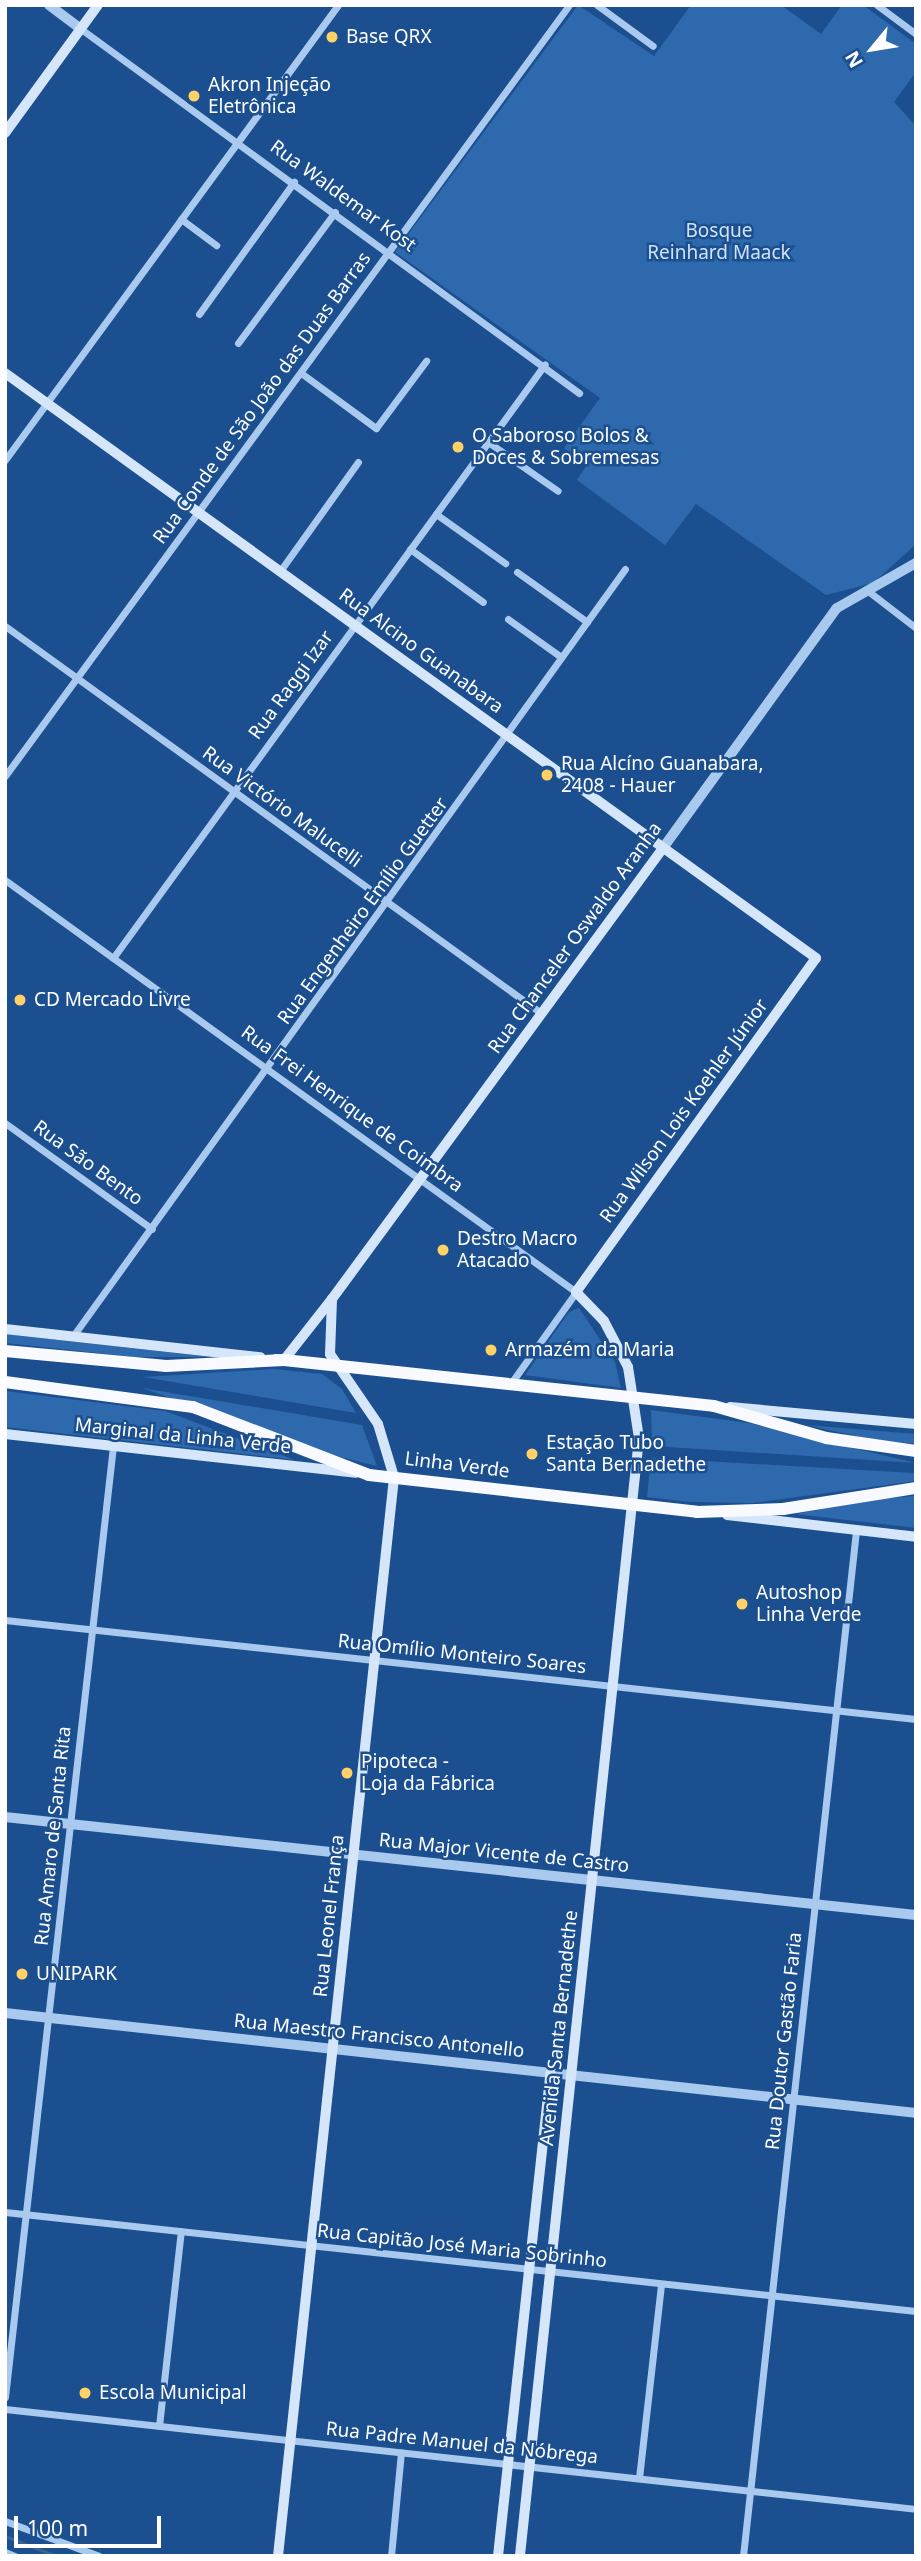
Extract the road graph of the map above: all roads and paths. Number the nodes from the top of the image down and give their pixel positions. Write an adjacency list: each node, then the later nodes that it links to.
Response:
1 (49, 5): 7 (street, Rua Waldemar Kost)
2 (98, 5): 7 (main road)
3 (338, 5): 11 (street)
4 (569, 5): 16 (street, Rua Conde de São João das Duas Barras)
5 (597, 5): 9 (street)
6 (877, 5): 8 (street)
7 (81, 29): 10 (main road); 11 (street, Rua Waldemar Kost)
8 (916, 33)
9 (653, 46)
10 (5, 133)
11 (238, 142): 12 (street, Rua Waldemar Kost); 14 (street)
12 (294, 183): 13 (street, Rua Waldemar Kost); 17 (street)
13 (335, 212): 16 (street, Rua Waldemar Kost); 18 (street)
14 (181, 219): 15 (street); 24 (street)
15 (216, 245)
16 (389, 251): 20 (street, Rua Waldemar Kost); 22 (street, Rua Conde de São João das Duas Barras)
17 (199, 314)
18 (238, 342)
19 (426, 361): 22 (street)
20 (545, 364): 23 (street, Rua Waldemar Kost); 25 (street, Rua Raggi Izar)
21 (5, 373): 24 (main road, Rua Alcino Guanabara)
22 (301, 373): 29 (street, Rua Conde de São João das Duas Barras)
23 (579, 393)
24 (47, 403): 26 (street); 29 (main road, Rua Alcino Guanabara)
25 (488, 442): 28 (street); 30 (street, Rua Raggi Izar)
26 (5, 460)
27 (358, 462): 35 (street)
28 (558, 491)
29 (198, 512): 35 (main road, Rua Alcino Guanabara); 45 (street, Rua Conde de São João das Duas Barras)
30 (436, 514): 31 (street, Rua Raggi Izar); 32 (street)
31 (410, 549): 38 (street); 41 (street, Rua Raggi Izar)
32 (505, 563)
33 (916, 563): 37 (street, Rua Chanceler Oswaldo Aranha)
34 (625, 569): 40 (street, Rua Engenheiro Emílio Guetter)
35 (280, 571): 41 (main road, Rua Alcino Guanabara)
36 (517, 572): 40 (street)
37 (868, 590): 43 (street); 49 (street, Rua Chanceler Oswaldo Aranha)
38 (483, 602)
39 (508, 620): 44 (street)
40 (587, 622): 44 (street, Rua Engenheiro Emílio Guetter)
41 (355, 625): 46 (main road, Rua Alcino Guanabara); 48 (street, Rua Raggi Izar)
42 (5, 626): 45 (street, Rua Victório Malucelli)
43 (916, 628)
44 (561, 657): 46 (street, Rua Engenheiro Emílio Guetter)
45 (77, 678): 47 (street, Rua Conde de São João das Duas Barras); 48 (street, Rua Victório Malucelli)
46 (505, 734): 49 (main road, Rua Alcino Guanabara); 51 (street, Rua Engenheiro Emílio Guetter)
47 (5, 776)
48 (234, 791): 51 (street, Rua Victório Malucelli); 52 (street, Rua Raggi Izar)
49 (663, 848): 53 (main road, Rua Alcino Guanabara); 54 (main road, Rua Chanceler Oswaldo Aranha)
50 (5, 880): 52 (street, Rua Frei Henrique de Coimbra)
51 (388, 903): 54 (street, Rua Victório Malucelli); 55 (street, Rua Engenheiro Emílio Guetter)
52 (113, 958): 55 (street, Rua Frei Henrique de Coimbra)
53 (816, 958): 59 (main road, Rua Wilson Lois Koehler Júnior)
54 (541, 1013): 57 (main road, Rua Chanceler Oswaldo Aranha)
55 (268, 1069): 57 (street, Rua Frei Henrique de Coimbra); 58 (street, Rua Engenheiro Emílio Guetter)
56 (5, 1123): 58 (street, Rua São Bento)
57 (418, 1178): 59 (street, Rua Frei Henrique de Coimbra); 60 (main road, Rua Chanceler Oswaldo Aranha)
58 (152, 1229): 62 (street, Rua Engenheiro Emílio Guetter)
59 (576, 1292): 67 (street, Rua Wilson Lois Koehler Júnior); 68 (main road, Rua Frei Henrique de Coimbra)
60 (332, 1299): 64 (main road, Rua Chanceler Oswaldo Aranha); 65 (main road, Rua Leonel França)
61 (5, 1329): 62 (main road)
62 (73, 1336): 64 (main road)
63 (5, 1351): 64 (highway)
64 (284, 1360): 65 (highway)
65 (336, 1369): 67 (highway); 75 (main road, Rua Leonel França)
66 (5, 1382): 74 (highway, Linha Verde)
67 (508, 1386): 68 (highway)
68 (638, 1399): 69 (highway); 77 (main road, Avenida Santa Bernadethe)
69 (714, 1406): 70 (main road); 73 (highway)
70 (916, 1424)
71 (5, 1434): 72 (main road, Marginal da Linha Verde)
72 (113, 1446): 74 (main road, Marginal da Linha Verde); 82 (street, Rua Amaro de Santa Rita)
73 (916, 1451)
74 (356, 1473): 75 (highway, Linha Verde)
75 (394, 1477): 77 (highway, Linha Verde); 83 (main road, Rua Leonel França)
76 (916, 1488): 78 (highway, Linha Verde)
77 (633, 1504): 78 (highway, Linha Verde); 84 (main road, Avenida Santa Bernadethe)
78 (696, 1512): 79 (main road)
79 (856, 1530): 80 (main road); 85 (street, Rua Doutor Gastão Faria)
80 (916, 1537)
81 (5, 1620): 82 (street, Rua Omílio Monteiro Soares)
82 (93, 1629): 83 (street, Rua Omílio Monteiro Soares); 88 (street, Rua Amaro de Santa Rita)
83 (374, 1660): 84 (street, Rua Omílio Monteiro Soares); 89 (main road, Rua Leonel França)
84 (613, 1686): 85 (street, Rua Omílio Monteiro Soares); 90 (main road, Avenida Santa Bernadethe)
85 (836, 1711): 86 (street, Rua Omílio Monteiro Soares); 91 (street, Rua Doutor Gastão Faria)
86 (916, 1719)
87 (5, 1817): 88 (street, Rua Major Vicente de Castro)
88 (71, 1824): 89 (street, Rua Major Vicente de Castro); 94 (street, Rua Amaro de Santa Rita)
89 (354, 1854): 90 (street, Rua Major Vicente de Castro); 95 (main road, Rua Leonel França)
90 (593, 1880): 91 (street, Rua Major Vicente de Castro); 97 (main road, Avenida Santa Bernadethe)
91 (815, 1904): 92 (street, Rua Major Vicente de Castro); 98 (street, Rua Doutor Gastão Faria)
92 (916, 1915)
93 (5, 2013): 94 (street, Rua Maestro Francisco Antonello)
94 (48, 2018): 95 (street, Rua Maestro Francisco Antonello); 101 (street, Rua Amaro de Santa Rita)
95 (332, 2049): 96 (street, Rua Maestro Francisco Antonello); 103 (main road, Rua Leonel França)
96 (551, 2072): 97 (street, Rua Maestro Francisco Antonello); 104 (main road, Avenida Santa Bernadethe)
97 (572, 2074): 98 (street, Rua Maestro Francisco Antonello); 105 (main road, Avenida Santa Bernadethe)
98 (793, 2099): 99 (street, Rua Maestro Francisco Antonello); 107 (street, Rua Doutor Gastão Faria)
99 (916, 2113)
100 (5, 2212): 101 (street, Rua Capitão José Maria Sobrinho)
101 (26, 2214): 102 (street, Rua Capitão José Maria Sobrinho); 109 (street, Rua Amaro de Santa Rita)
102 (181, 2231): 103 (street, Rua Capitão José Maria Sobrinho); 111 (street)
103 (312, 2245): 104 (street, Rua Capitão José Maria Sobrinho); 112 (main road, Rua Leonel França)
104 (529, 2269): 105 (street, Rua Capitão José Maria Sobrinho); 114 (main road, Avenida Santa Bernadethe)
105 (550, 2272): 106 (street, Rua Capitão José Maria Sobrinho); 115 (main road, Avenida Santa Bernadethe)
106 (662, 2284): 107 (street, Rua Capitão José Maria Sobrinho); 116 (street)
107 (772, 2295): 108 (street, Rua Capitão José Maria Sobrinho); 117 (street, Rua Doutor Gastão Faria)
108 (916, 2311)
109 (5, 2398)
110 (5, 2409): 111 (street, Rua Padre Manuel da Nóbrega)
111 (159, 2426): 112 (street, Rua Padre Manuel da Nóbrega)
112 (290, 2440): 113 (street, Rua Padre Manuel da Nóbrega); 123 (main road, Rua Leonel França)
113 (401, 2452): 114 (street, Rua Padre Manuel da Nóbrega); 124 (street)
114 (508, 2464): 115 (street, Rua Padre Manuel da Nóbrega); 125 (main road, Avenida Santa Bernadethe)
115 (530, 2466): 116 (street, Rua Padre Manuel da Nóbrega); 126 (main road, Avenida Santa Bernadethe)
116 (639, 2478): 117 (street, Rua Padre Manuel da Nóbrega)
117 (750, 2491): 118 (street, Rua Padre Manuel da Nóbrega); 127 (street, Rua Doutor Gastão Faria)
118 (916, 2509)
119 (5, 2521): 122 (street)
120 (5, 2552): 121 (street)
121 (15, 2556)
122 (99, 2556)
123 (278, 2556)
124 (391, 2556)
125 (498, 2556)
126 (520, 2556)
127 (743, 2556)

